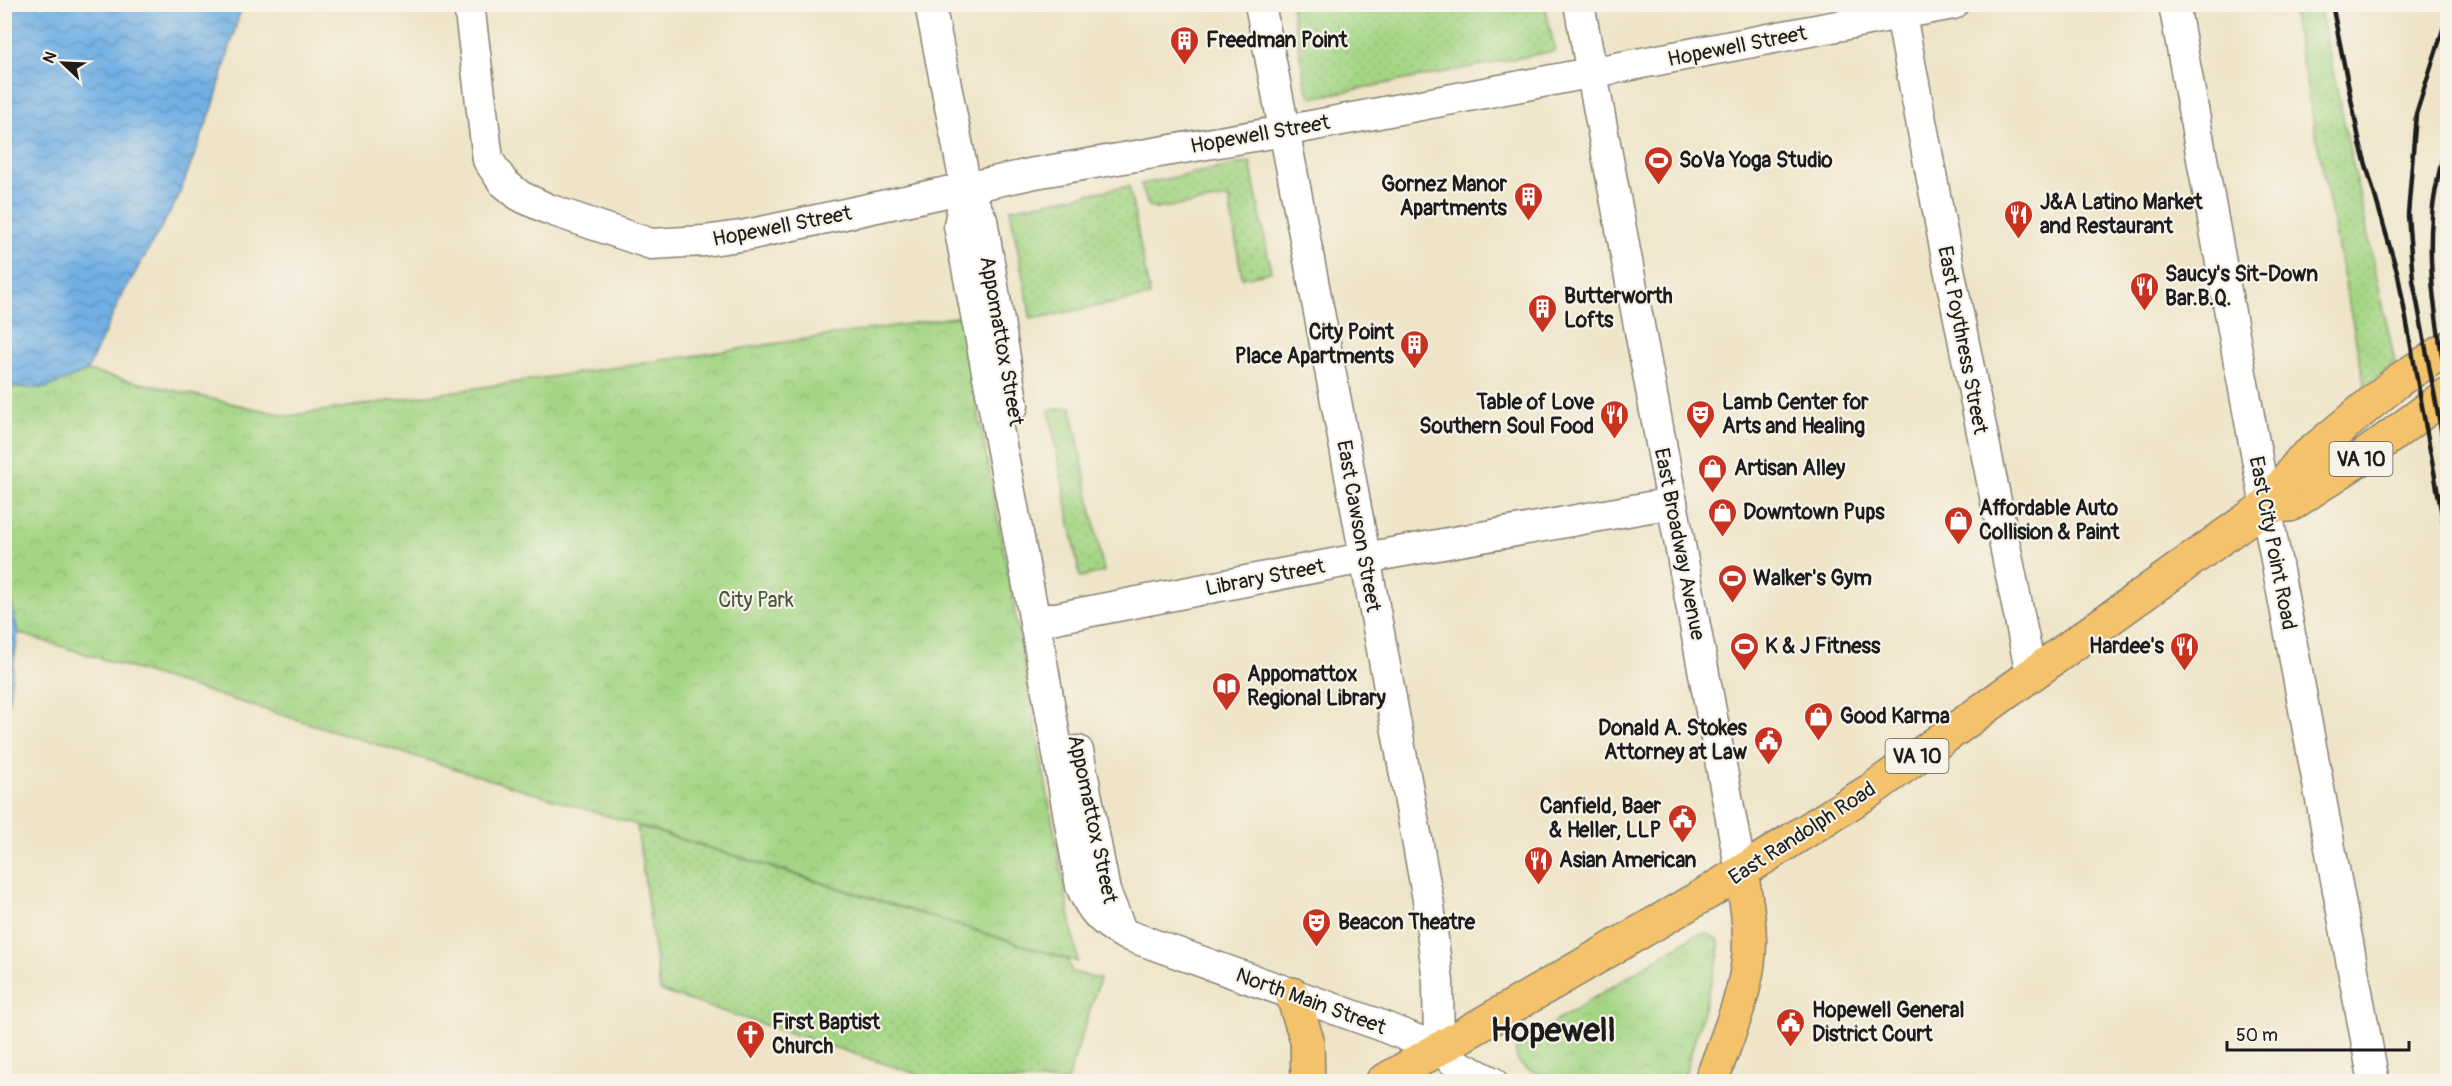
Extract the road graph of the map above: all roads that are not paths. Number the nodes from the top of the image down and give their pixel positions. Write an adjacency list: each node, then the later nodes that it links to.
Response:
1 (469, 4): 10 (street, Hopewell Street)
2 (930, 4): 10 (street, Appomattox Street)
3 (1260, 4): 9 (street, East Cawson Street)
4 (1579, 4): 8 (street, East Broadway Avenue)
5 (1953, 4): 7 (street, Hopewell Street)
6 (2174, 4): 14 (street, East City Point Road)
7 (1900, 10): 8 (street, Hopewell Street); 17 (street, East Poythress Street)
8 (1592, 73): 9 (street, Hopewell Street); 13 (street, East Broadway Avenue)
9 (1284, 130): 10 (street, Hopewell Street); 15 (street, East Cawson Street)
10 (966, 188): 16 (street, Appomattox Street)
11 (2448, 348): 14 (main road, East Randolph Road / VA 10)
12 (2448, 394): 14 (main road, East Randolph Road / VA 10)
13 (1672, 503): 15 (street, Library Street); 18 (street, East Broadway Avenue)
14 (2266, 506): 17 (main road, East Randolph Road / VA 10); 26 (street, East City Point Road)
15 (1364, 558): 16 (street, Library Street); 21 (street, East Cawson Street)
16 (1044, 621): 19 (street, Appomattox Street)
17 (2031, 674): 18 (main road, East Randolph Road / VA 10)
18 (1741, 872): 21 (main road, East Randolph Road / VA 10); 25 (main road, East Broadway Avenue)
19 (1124, 934): 20 (street, North Main Street)
20 (1292, 994): 21 (street, North Main Street); 22 (main road)
21 (1439, 1049): 23 (main road, VA 10); 24 (street, North Main Street)
22 (1308, 1082)
23 (1383, 1082)
24 (1492, 1082)
25 (1712, 1082)
26 (2374, 1082)

